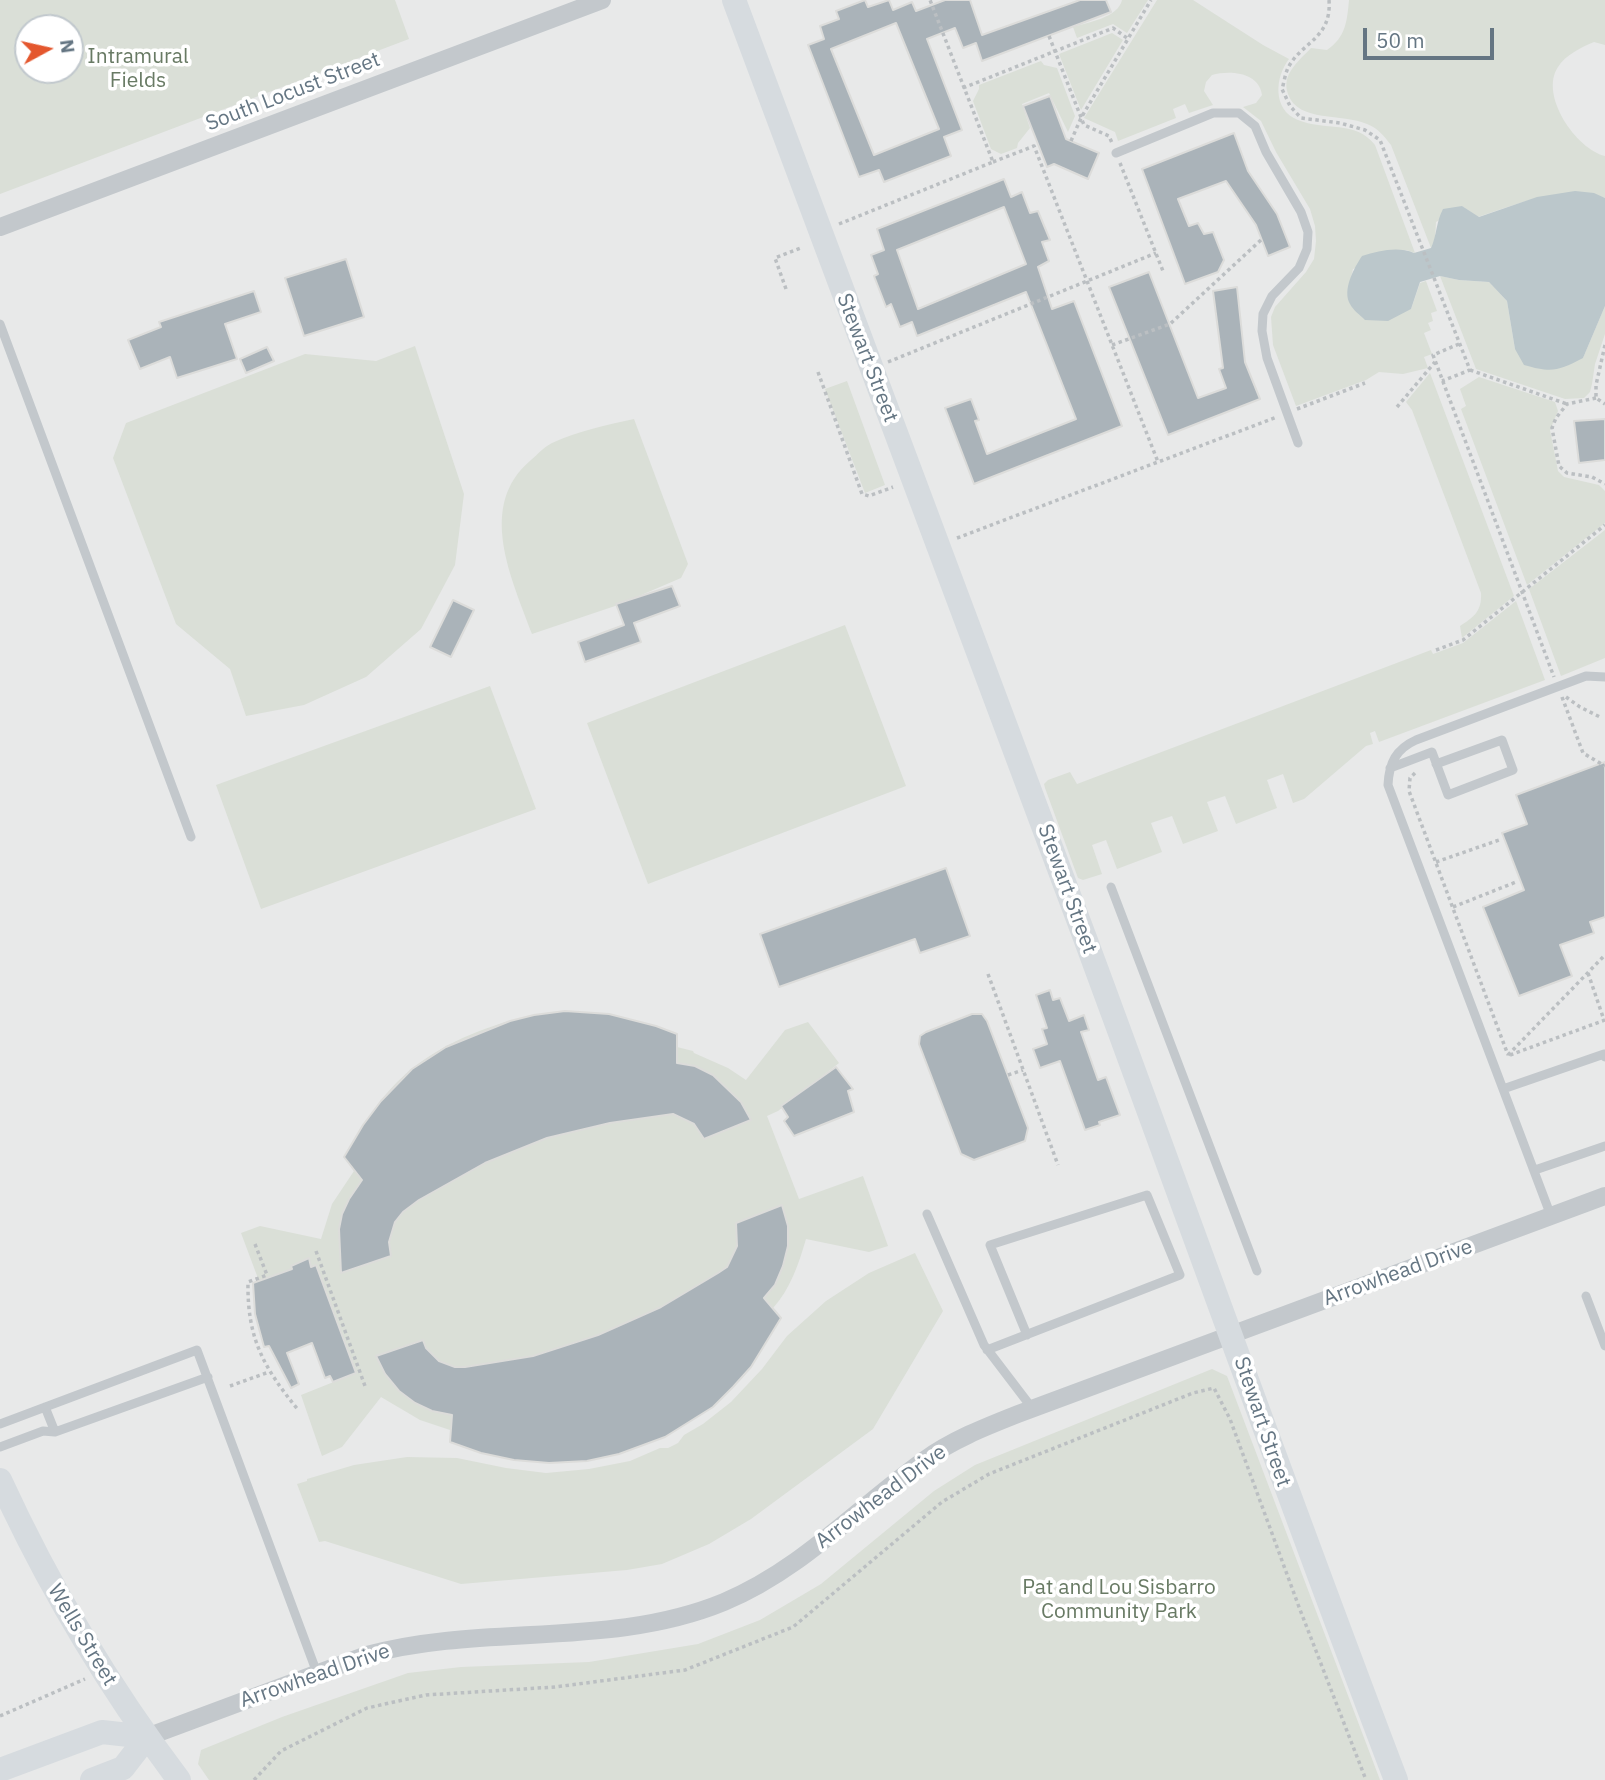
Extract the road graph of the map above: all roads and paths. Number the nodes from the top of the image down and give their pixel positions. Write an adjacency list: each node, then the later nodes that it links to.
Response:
1 (602, 0): 14 (street, South Locust Street)
2 (734, 0): 15 (street, Stewart Street)
3 (930, 0): 9 (path)
4 (1151, 0): 7 (path)
5 (1329, 0): 22 (path)
6 (1049, 36): 8 (path)
7 (1128, 38): 8 (path); 10 (path)
8 (1054, 50): 9 (path); 10 (path)
9 (964, 88): 13 (path)
10 (1081, 118): 11 (path); 12 (path)
11 (1071, 141)
12 (1116, 153): 17 (path); 36 (lane)
13 (993, 162): 15 (path); 19 (path)
14 (0, 227)
15 (830, 232): 20 (path); 79 (street, Stewart Street)
16 (1262, 239): 23 (path)
17 (1156, 253): 18 (path); 19 (path)
18 (1163, 271)
19 (1087, 281): 23 (path); 26 (path)
20 (786, 289)
21 (0, 324): 53 (lane)
22 (1459, 344): 27 (path); 28 (path)
23 (1112, 345): 38 (path)
24 (1605, 345): 25 (path)
25 (1604, 357): 32 (path)
26 (888, 362)
27 (1435, 362): 30 (path); 35 (path)
28 (1470, 370): 30 (path); 33 (path)
29 (818, 372): 40 (path)
30 (1442, 381): 43 (path)
31 (1365, 383): 36 (path)
32 (1596, 398): 33 (path); 34 (path)
33 (1567, 404): 39 (path)
34 (1605, 404)
35 (1397, 407)
36 (1288, 413): 37 (lane); 38 (path)
37 (1298, 443)
38 (1158, 462): 42 (path)
39 (1605, 484)
40 (896, 486)
41 (1605, 525): 43 (path)
42 (955, 539)
43 (1521, 593): 44 (path); 46 (path)
44 (1436, 650)
45 (1605, 677): 46 (lane)
46 (1558, 687): 50 (path); 51 (lane)
47 (1580, 707): 48 (path)
48 (1600, 717)
49 (1436, 764): 49 (lane); 51 (lane)
50 (1605, 766)
51 (1390, 768): 67 (lane)
52 (1419, 771): 55 (path)
53 (191, 837)
54 (1502, 839): 55 (path)
55 (1436, 862): 58 (path)
56 (1516, 882): 58 (path)
57 (1111, 887): 76 (lane)
58 (1453, 907): 63 (path)
59 (1605, 955): 60 (path)
60 (1588, 973): 62 (path); 63 (path)
61 (988, 974): 65 (path)
62 (1605, 1021): 63 (path)
63 (1508, 1055)
64 (1605, 1057): 67 (lane)
65 (1023, 1070): 66 (path); 69 (path)
66 (1007, 1075)
67 (1503, 1089): 70 (lane)
68 (1605, 1146): 70 (lane)
69 (1058, 1165)
70 (1535, 1170): 73 (lane)
71 (1605, 1196): 73 (street, Arrowhead Drive)
72 (927, 1214): 81 (lane)
73 (1551, 1216): 79 (street, Arrowhead Drive)
74 (255, 1244): 82 (path)
75 (316, 1251): 85 (path)
76 (1256, 1271)
77 (1586, 1296): 80 (lane)
78 (1027, 1335): 78 (lane); 81 (lane)
79 (1231, 1335): 87 (street, Arrowhead Drive); 102 (street, Stewart Street)
80 (1605, 1346)
81 (988, 1350): 87 (lane)
82 (269, 1372): 84 (path); 88 (path)
83 (208, 1377): 86 (lane); 90 (lane); 94 (lane)
84 (230, 1386)
85 (365, 1386)
86 (45, 1407): 89 (lane); 90 (lane)
87 (1032, 1408): 94 (street, Arrowhead Drive)
88 (299, 1411)
89 (0, 1424)
90 (55, 1432): 91 (lane)
91 (0, 1447)
92 (0, 1480): 93 (street, Wells Street)
93 (102, 1671): 95 (path); 96 (street, Wells Street)
94 (317, 1673): 96 (street, Arrowhead Drive)
95 (0, 1716)
96 (146, 1737): 97 (street, Arrowhead Drive); 98 (street); 99 (street, Wells Street)
97 (0, 1770)
98 (92, 1780)
99 (179, 1780)
100 (254, 1780): 101 (path)
101 (1366, 1780)
102 (1396, 1780)

